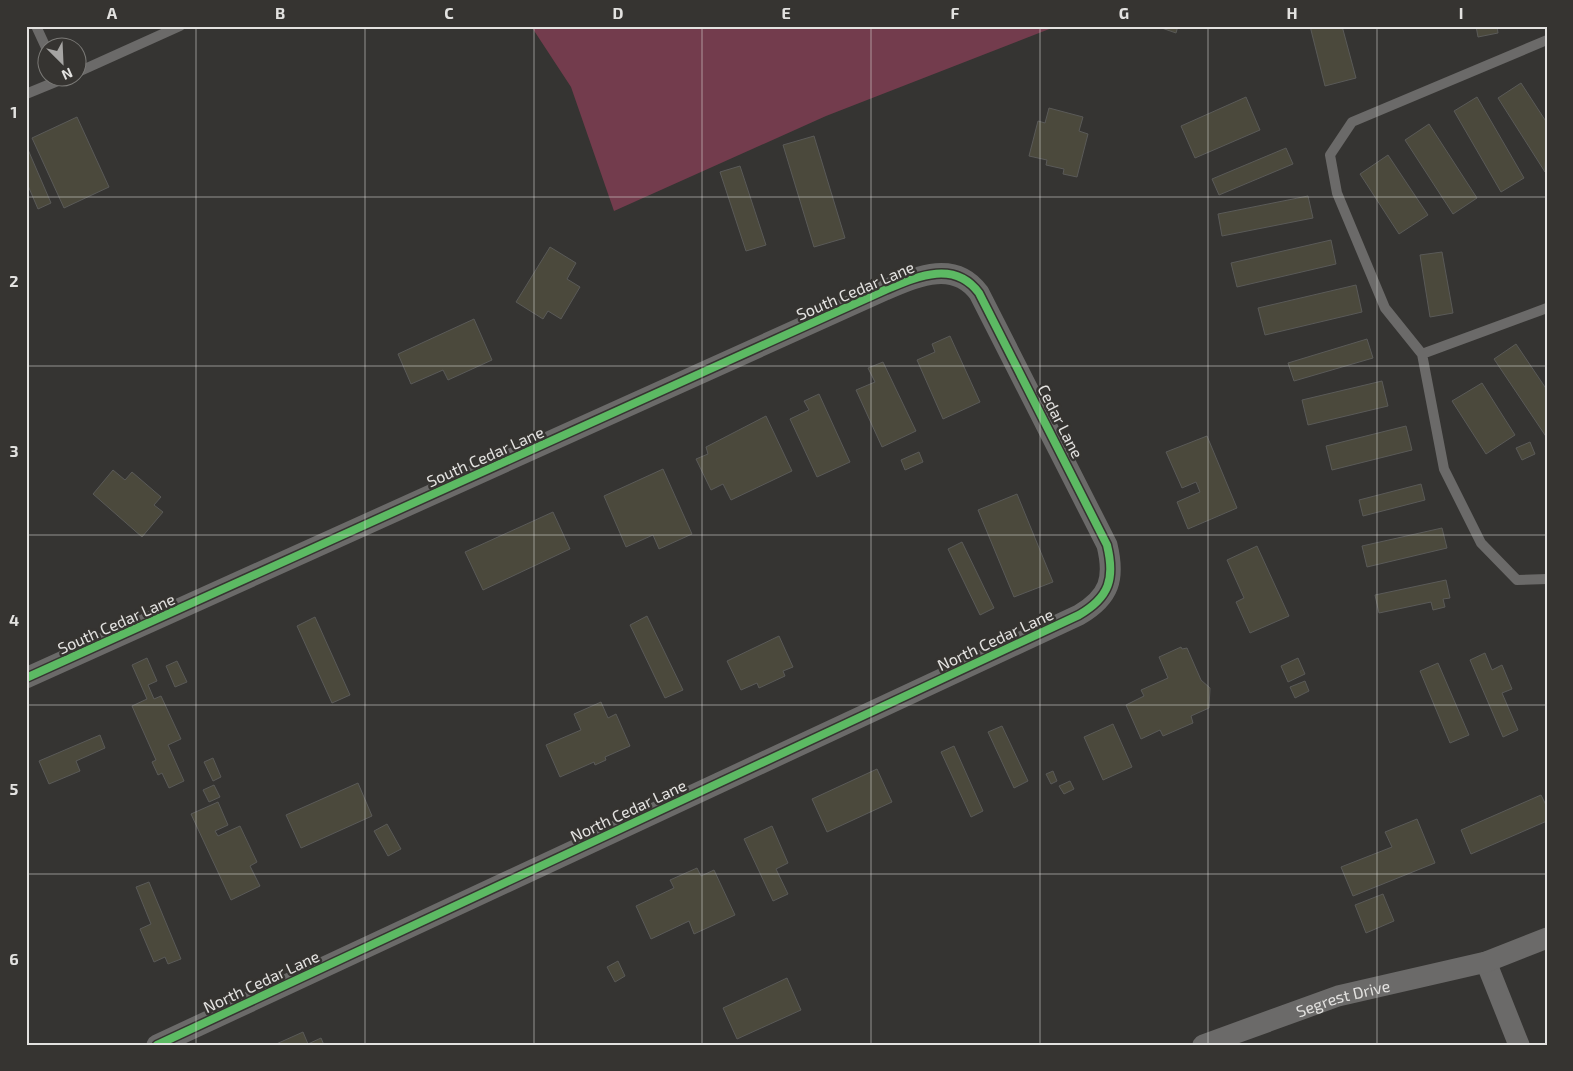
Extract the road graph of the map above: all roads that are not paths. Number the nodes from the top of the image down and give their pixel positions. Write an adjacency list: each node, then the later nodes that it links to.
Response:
1 (36, 26): 3 (lane)
2 (180, 26): 5 (lane)
3 (42, 38)
4 (1547, 40): 10 (lane)
5 (88, 67)
6 (39, 88): 7 (lane)
7 (26, 94)
8 (959, 276): 12 (street, Cedar Lane); 13 (street, South Cedar Lane)
9 (1547, 308): 10 (lane)
10 (1422, 354): 11 (lane)
11 (1547, 579)
12 (1105, 591): 16 (street, North Cedar Lane)
13 (26, 678)
14 (1547, 938): 15 (street, Segrest Drive)
15 (1486, 962): 17 (street, Segrest Drive); 18 (street)
16 (157, 1045)
17 (1204, 1045)
18 (1519, 1045)

